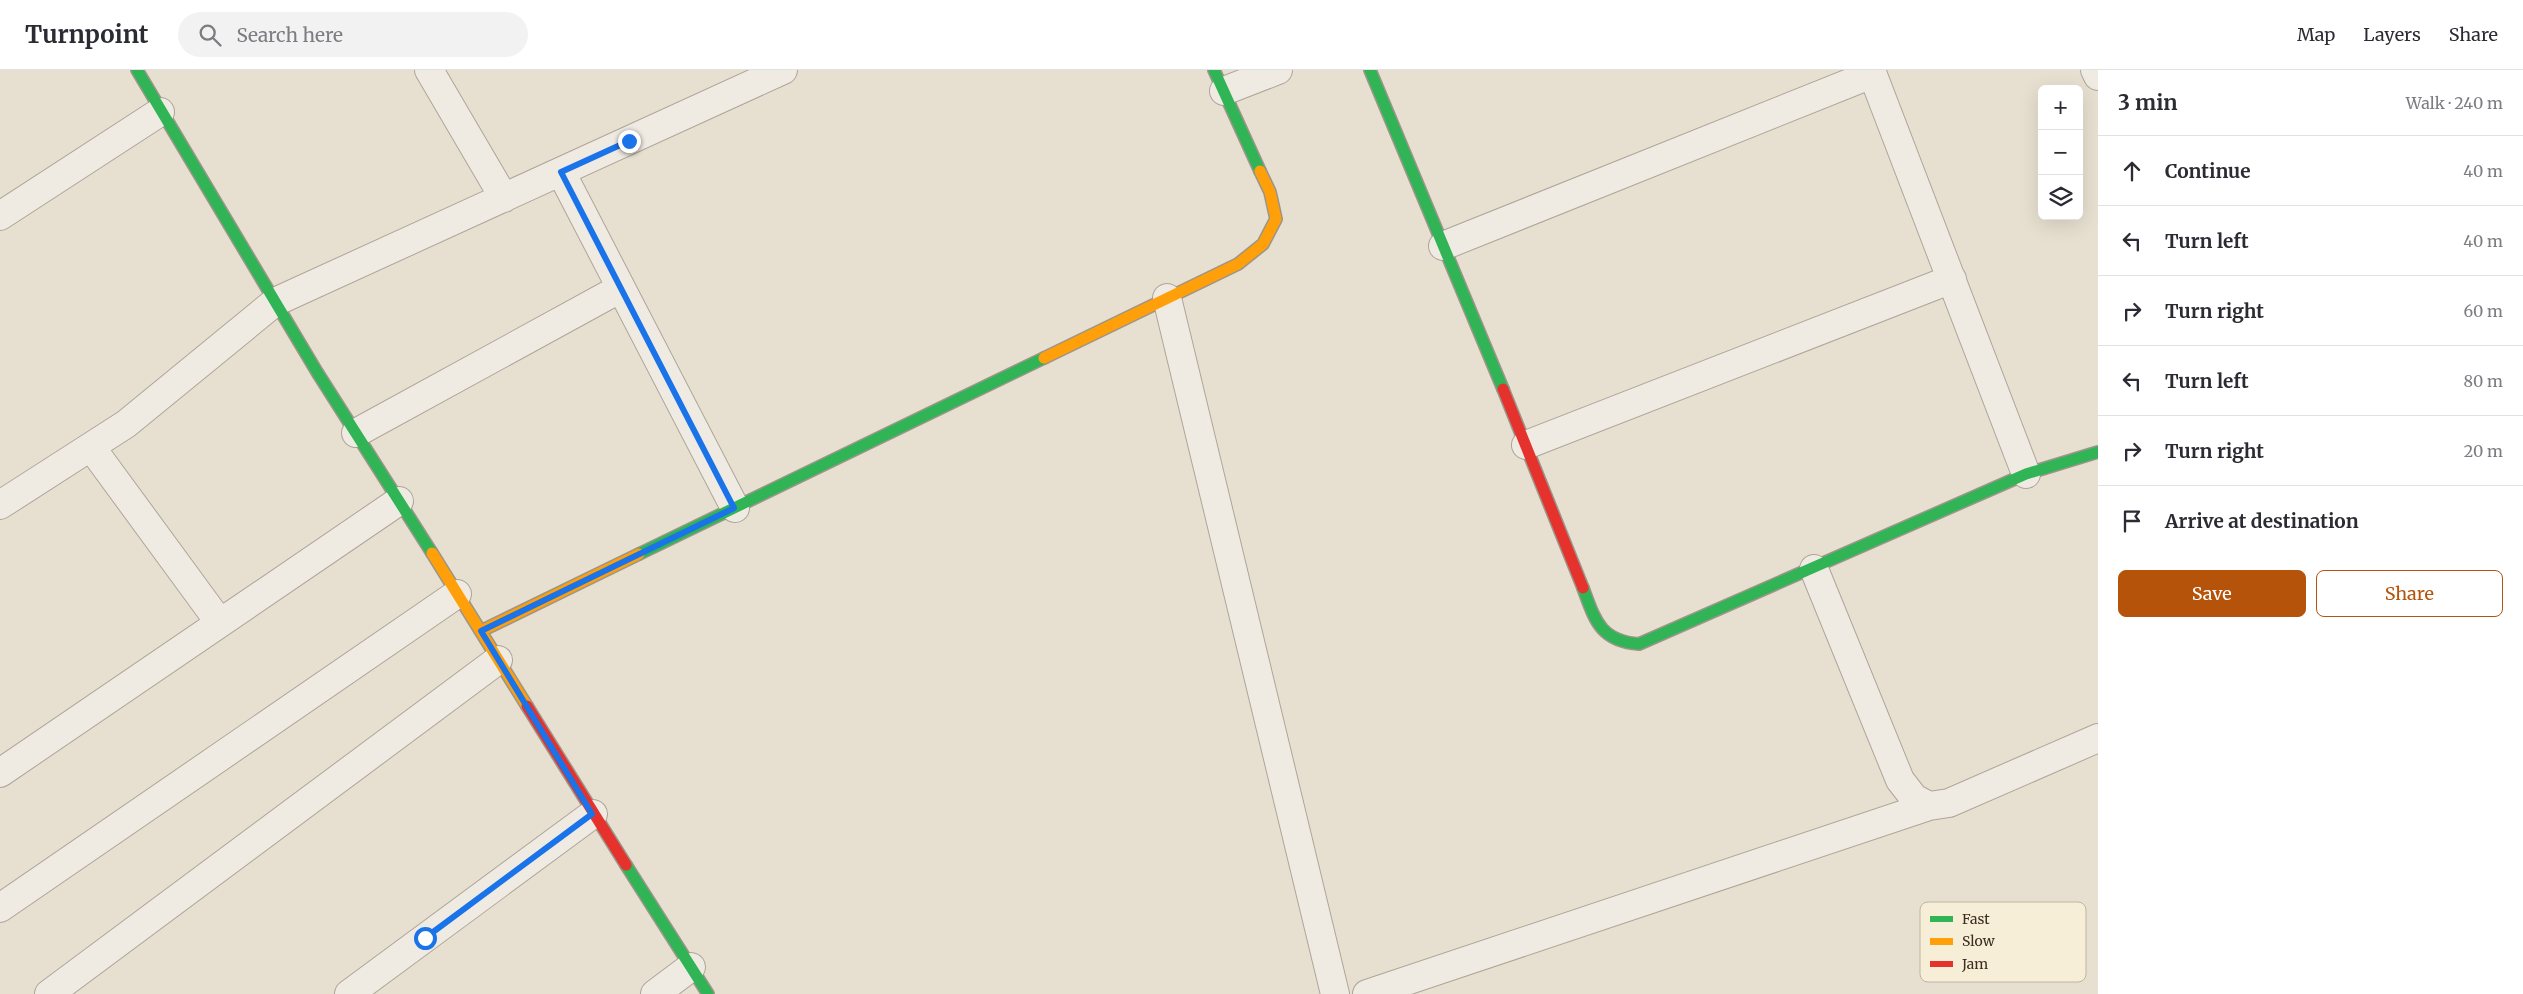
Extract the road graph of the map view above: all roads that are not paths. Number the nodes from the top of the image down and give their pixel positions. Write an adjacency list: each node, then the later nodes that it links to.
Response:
1 (137, 70): 10 (street)
2 (429, 70): 12 (street)
3 (784, 70): 11 (street)
4 (1278, 70): 9 (street)
5 (1370, 70): 14 (street)
6 (2095, 70): 8 (street)
7 (1871, 72): 14 (street); 15 (street)
8 (2098, 76)
9 (1219, 81): 17 (street)
10 (160, 112): 13 (street); 18 (street)
11 (561, 172): 12 (street); 16 (street)
12 (504, 198): 18 (street)
13 (0, 216)
14 (1443, 246): 20 (street)
15 (1952, 279): 20 (street); 23 (street)
16 (621, 288): 19 (street); 26 (street)
17 (1167, 298): 26 (street); 42 (street)
18 (275, 302): 19 (street); 21 (street)
19 (356, 433): 24 (street)
20 (1526, 445): 27 (street)
21 (91, 447): 25 (street); 29 (street)
22 (2098, 452): 23 (street)
23 (2026, 474): 27 (street)
24 (399, 501): 28 (street); 29 (street)
25 (0, 505)
26 (734, 508): 30 (street)
27 (1814, 569): 34 (street)
28 (457, 594): 30 (street); 36 (street)
29 (220, 623): 33 (street)
30 (481, 631): 31 (street)
31 (498, 660): 35 (street); 38 (street)
32 (2098, 738): 34 (street)
33 (0, 773)
34 (1929, 806): 43 (street)
35 (592, 814): 37 (street); 39 (street)
36 (0, 908)
37 (691, 967): 40 (street); 41 (street)
38 (49, 994)
39 (349, 994)
40 (655, 994)
41 (708, 994)
42 (1335, 994)
43 (1367, 994)

